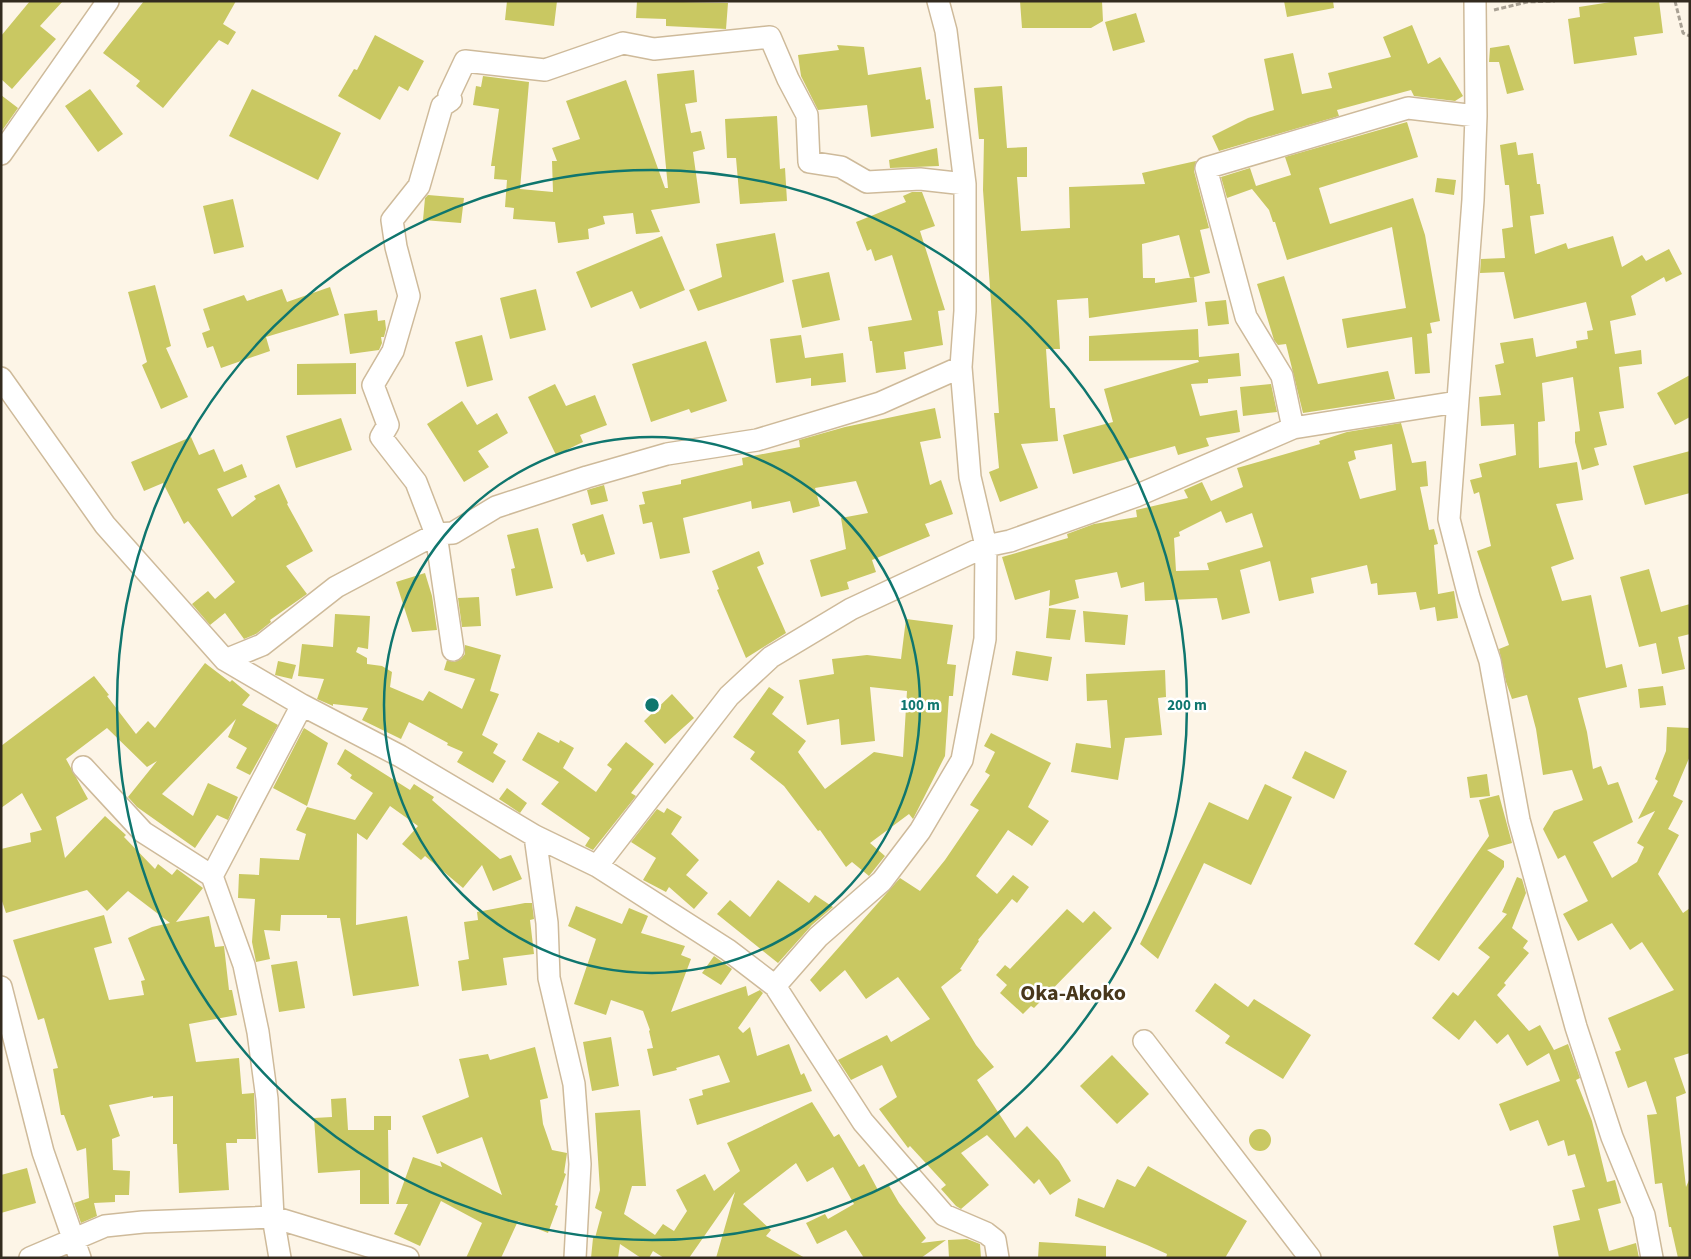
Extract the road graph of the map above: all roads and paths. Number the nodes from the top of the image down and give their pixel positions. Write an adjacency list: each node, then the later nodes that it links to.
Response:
1 (108, 1): 8 (street)
2 (938, 1): 9 (street)
3 (1554, 1): 5 (path)
4 (1675, 1): 6 (path)
5 (1475, 8): 7 (street)
6 (1690, 36)
7 (1476, 116): 12 (street); 13 (street)
8 (1, 154)
9 (966, 184): 10 (street); 14 (street)
10 (960, 366): 14 (street); 15 (street)
11 (1, 378): 17 (street)
12 (1457, 402): 13 (street); 34 (street)
13 (1293, 428): 15 (street)
14 (436, 534): 16 (street); 17 (street)
15 (986, 546): 21 (street); 23 (street)
16 (453, 650)
17 (225, 660): 18 (street)
18 (302, 705): 20 (street); 22 (street)
19 (83, 767): 22 (street)
20 (535, 836): 21 (street); 31 (street)
21 (597, 866): 23 (street)
22 (212, 876): 26 (street)
23 (775, 986): 32 (street)
24 (1, 987): 27 (street)
25 (1144, 1042): 33 (street)
26 (273, 1217): 27 (street); 29 (street); 30 (street)
27 (76, 1248): 28 (street)
28 (30, 1258)
29 (280, 1258)
30 (408, 1258)
31 (575, 1258)
32 (998, 1258)
33 (1310, 1258)
34 (1652, 1258)

